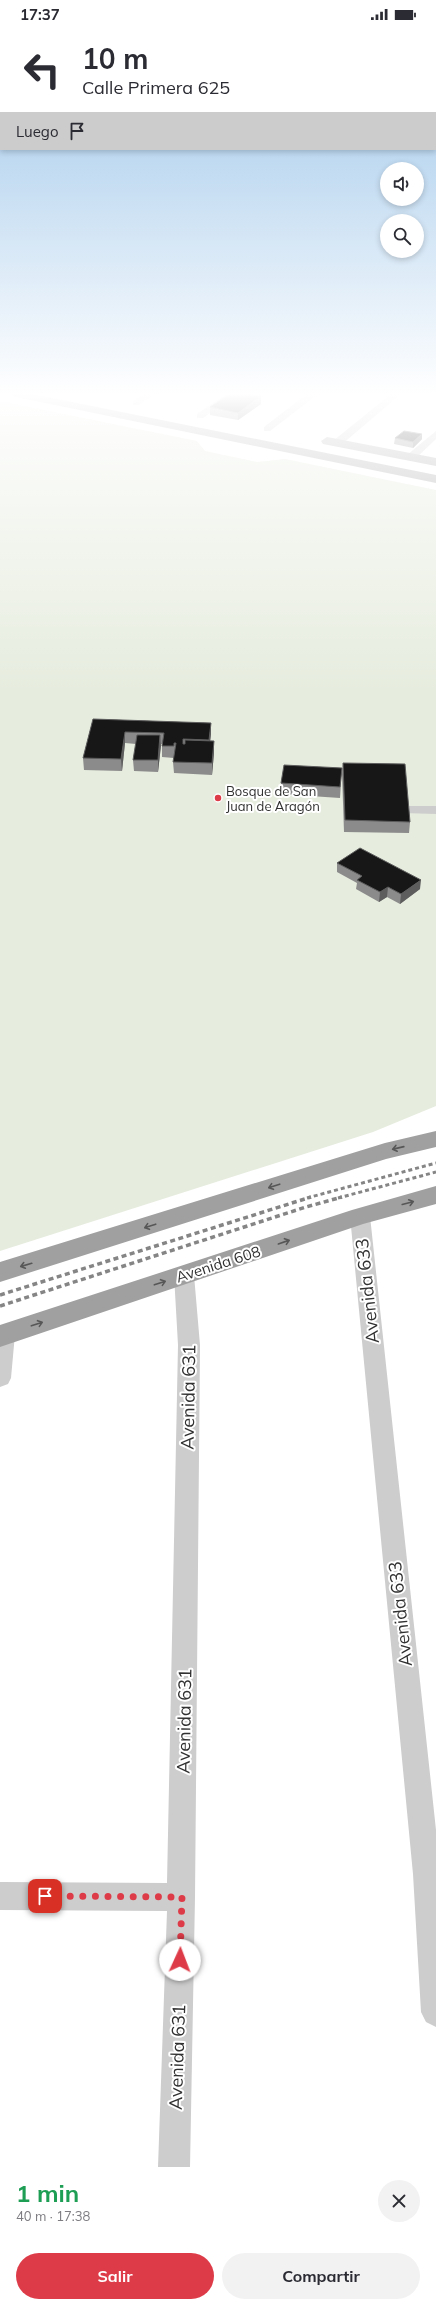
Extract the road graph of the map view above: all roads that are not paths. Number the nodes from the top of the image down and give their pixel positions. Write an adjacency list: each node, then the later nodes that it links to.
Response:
1 (407, 810): 2 (street)
2 (436, 810)
3 (436, 1139): 6 (highway, one-way to 6)
4 (436, 1195): 5 (highway, Avenida 608, one-way to 4)
5 (360, 1216): 7 (highway, Avenida 608, one-way to 5); 10 (street, Avenida 633)
6 (0, 1272)
7 (184, 1275): 8 (highway, Avenida 608, one-way to 7); 12 (street, Avenida 631)
8 (2, 1335): 9 (street)
9 (0, 1378)
10 (432, 1874): 13 (street, Avenida 633)
11 (0, 1896): 12 (street)
12 (182, 1897): 14 (street, Avenida 631)
13 (436, 2012)
14 (174, 2167)

